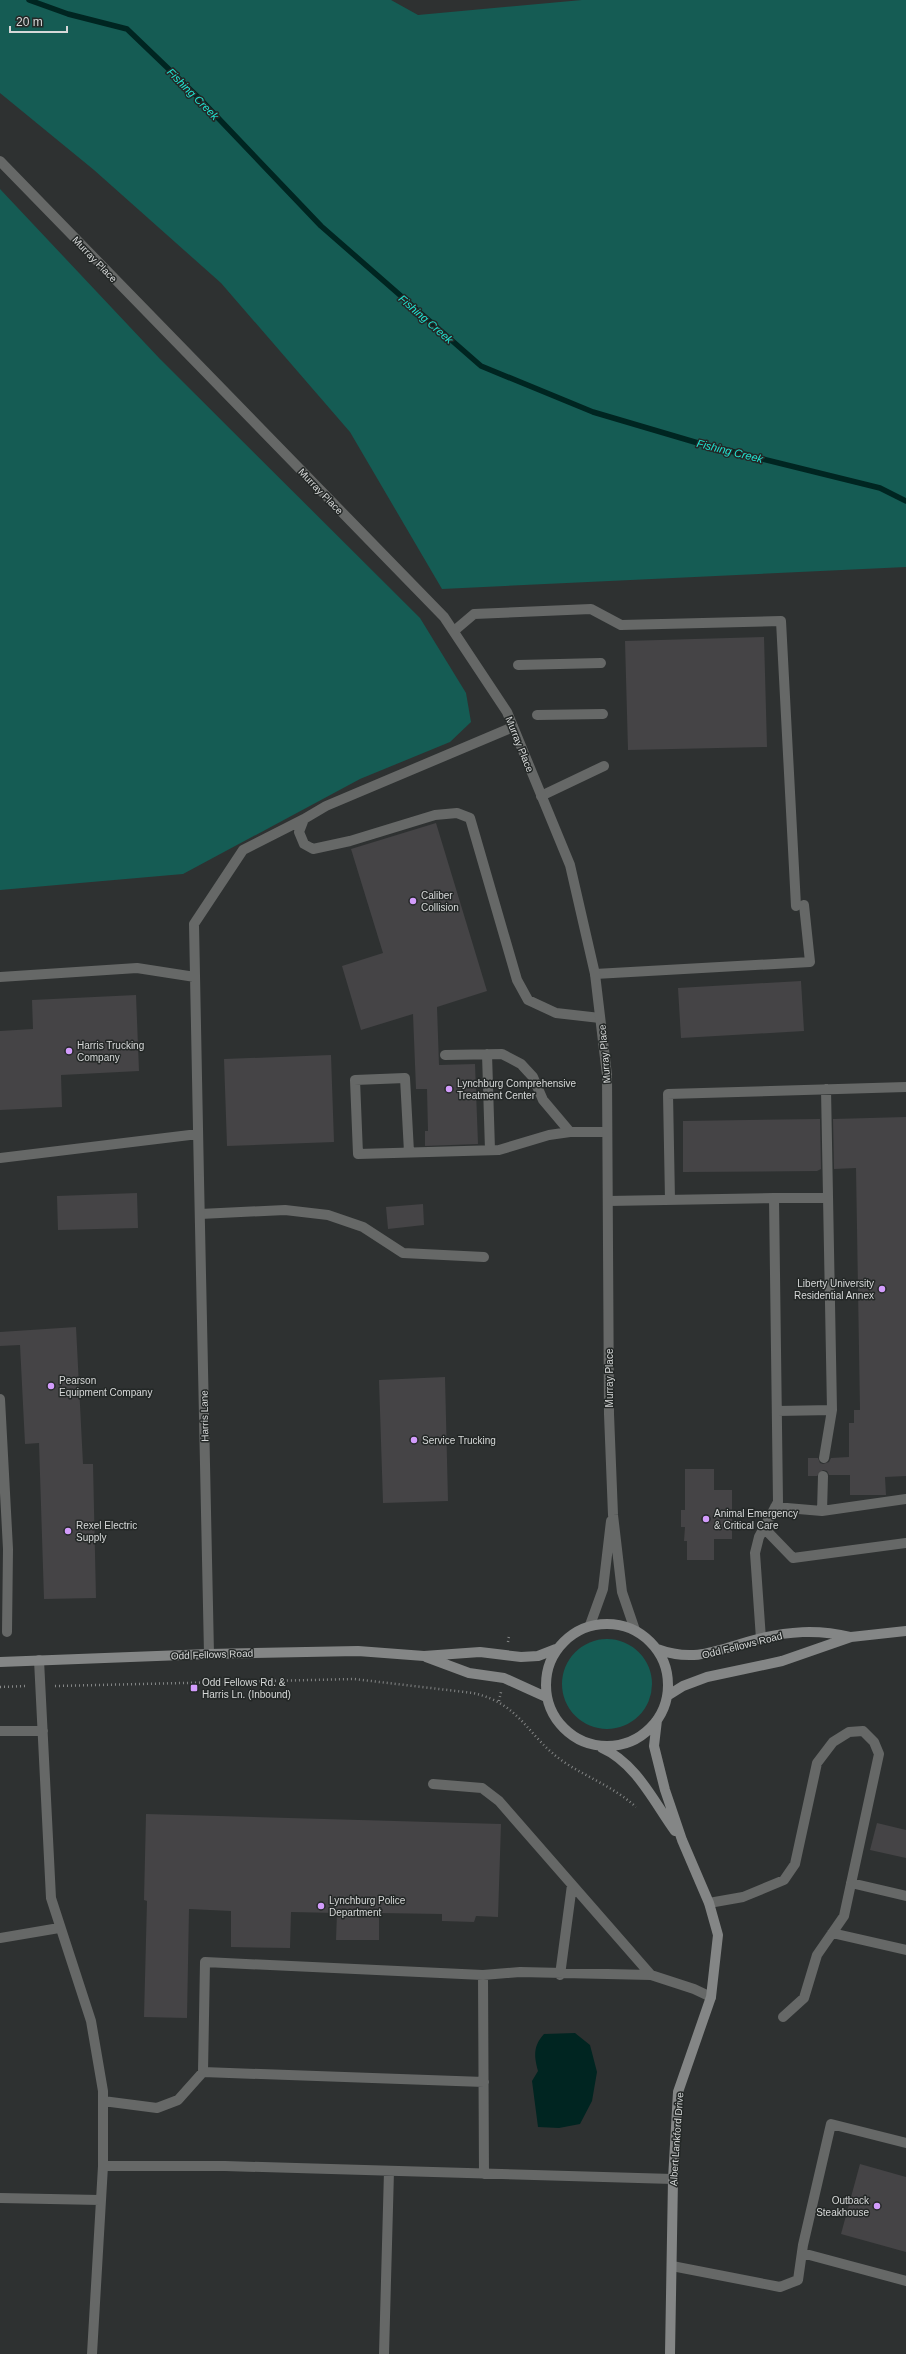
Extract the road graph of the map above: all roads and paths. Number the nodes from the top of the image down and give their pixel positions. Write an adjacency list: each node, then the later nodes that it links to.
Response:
1 (0, 161): 2 (street, Murray Place)
2 (454, 631): 7 (street, Murray Place); 11 (street)
3 (601, 663): 4 (street)
4 (518, 665)
5 (603, 714): 6 (street)
6 (537, 715)
7 (513, 727): 9 (street, Murray Place); 10 (street, Harris Lane)
8 (604, 766): 9 (street)
9 (541, 796): 11 (street, Murray Place)
10 (304, 819): 13 (street, Harris Lane); 14 (street)
11 (595, 974): 14 (street, Murray Place)
12 (0, 977): 13 (street)
13 (195, 977): 21 (street, Harris Lane)
14 (600, 1018): 20 (street, Murray Place)
15 (487, 1054): 16 (street); 19 (street); 22 (street)
16 (445, 1055)
17 (906, 1087): 18 (street)
18 (826, 1089): 26 (street); 27 (street)
19 (570, 1132): 20 (street); 22 (street)
20 (607, 1132): 28 (street, Murray Place)
21 (198, 1134): 24 (street); 29 (street, Harris Lane)
22 (490, 1150): 23 (street)
23 (409, 1152): 23 (street)
24 (0, 1158)
25 (774, 1198): 26 (street); 27 (street); 33 (street)
26 (828, 1198): 32 (street)
27 (670, 1200): 28 (street)
28 (608, 1201): 39 (street, Murray Place)
29 (200, 1214): 30 (street); 50 (street, Harris Lane)
30 (484, 1257)
31 (0, 1399): 45 (street)
32 (832, 1410): 33 (street); 34 (street)
33 (777, 1411): 37 (street)
34 (824, 1458)
35 (823, 1476): 38 (street)
36 (906, 1499): 38 (street)
37 (775, 1508): 38 (street); 40 (street)
38 (822, 1511)
39 (612, 1515): 42 (street, Murray Place); 43 (street, Murray Place)
40 (764, 1528): 41 (street); 47 (street)
41 (906, 1543)
42 (590, 1625): 43 (main road); 48 (main road)
43 (635, 1630): 49 (main road)
44 (906, 1631): 46 (main road, Odd Fellows Road)
45 (7, 1632)
46 (851, 1637): 47 (main road, Odd Fellows Road); 57 (main road, Odd Fellows Road)
47 (761, 1639): 49 (main road, Odd Fellows Road)
48 (556, 1649): 51 (main road, Odd Fellows Road); 58 (main road)
49 (657, 1649): 57 (main road)
50 (209, 1654): 51 (main road, Odd Fellows Road); 52 (main road, Odd Fellows Road)
51 (424, 1656): 58 (main road, Odd Fellows Road)
52 (39, 1660): 53 (main road, Odd Fellows Road); 61 (street)
53 (0, 1662)
54 (16, 1686): 56 (path)
55 (67, 1686): 65 (path)
56 (0, 1687)
57 (667, 1696): 59 (main road)
58 (546, 1697): 62 (main road)
59 (657, 1720): 62 (main road); 67 (main road, Albert Lankford Drive)
60 (0, 1731): 61 (street)
61 (43, 1731): 72 (street)
62 (598, 1746): 67 (main road, Albert Lankford Drive)
63 (433, 1784): 69 (street)
64 (626, 1790): 65 (path)
65 (621, 1794): 66 (path)
66 (636, 1807)
67 (682, 1840): 71 (main road, Albert Lankford Drive)
68 (851, 1883): 70 (street); 71 (street); 73 (street)
69 (572, 1885): 77 (street); 78 (street)
70 (906, 1896)
71 (709, 1903): 79 (main road, Albert Lankford Drive)
72 (59, 1928): 74 (street); 83 (street)
73 (832, 1932): 75 (street); 80 (street)
74 (0, 1938)
75 (906, 1950)
76 (483, 1975): 77 (street); 81 (street); 82 (street)
77 (560, 1975): 78 (street)
78 (651, 1975): 79 (street)
79 (710, 1996): 88 (main road, Albert Lankford Drive)
80 (783, 2017)
81 (203, 2072): 82 (street); 83 (street)
82 (484, 2082): 87 (street)
83 (103, 2101): 85 (street)
84 (906, 2143): 91 (street)
85 (103, 2166): 86 (street); 90 (street)
86 (389, 2171): 87 (street); 95 (street)
87 (484, 2174): 88 (street)
88 (673, 2179): 92 (main road, Albert Lankford Drive)
89 (0, 2198): 90 (street)
90 (100, 2200): 94 (street)
91 (802, 2253): 92 (street); 93 (street)
92 (672, 2266): 96 (main road, Albert Lankford Drive)
93 (906, 2281)
94 (92, 2354)
95 (384, 2354)
96 (670, 2354)

